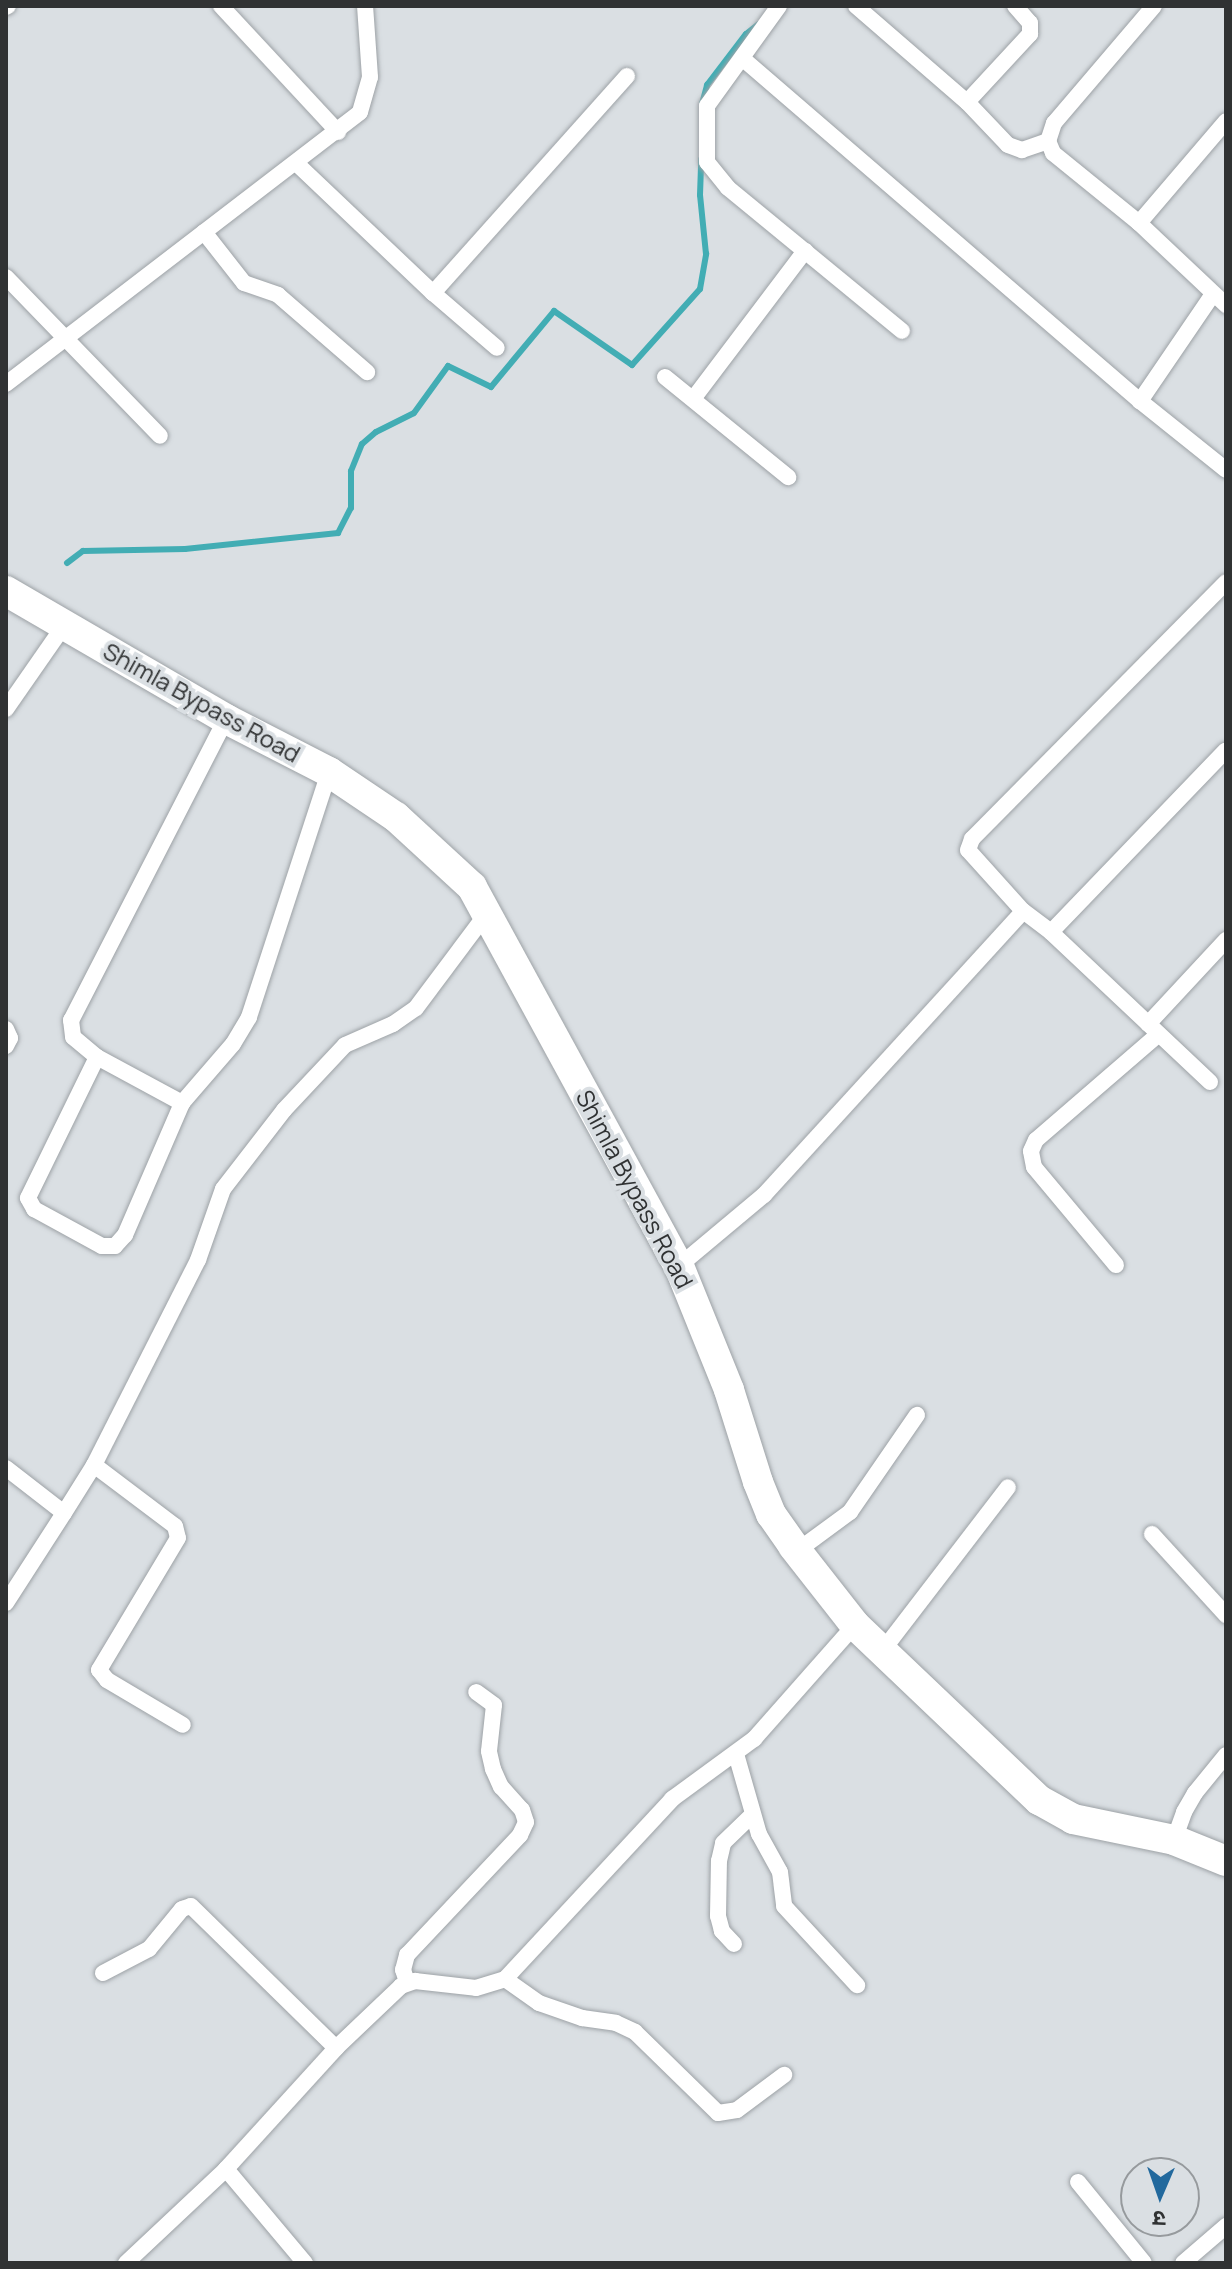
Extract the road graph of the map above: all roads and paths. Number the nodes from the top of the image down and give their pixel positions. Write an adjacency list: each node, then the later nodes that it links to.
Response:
1 (221, 6): 11 (street)
2 (365, 6): 11 (street)
3 (779, 6): 7 (street)
4 (856, 6): 9 (street)
5 (1015, 6): 9 (street)
6 (1154, 6): 12 (street)
7 (742, 58): 16 (street); 28 (street)
8 (627, 76): 18 (street)
9 (967, 102): 12 (street)
10 (1226, 121): 14 (street)
11 (338, 132): 13 (street)
12 (1048, 141): 14 (street)
13 (296, 163): 15 (street); 18 (street)
14 (1139, 223): 19 (street)
15 (204, 232): 22 (street); 24 (street)
16 (805, 251): 21 (street); 27 (street)
17 (6, 277): 22 (street)
18 (433, 293): 23 (street)
19 (1213, 294): 20 (street); 28 (street)
20 (1226, 305)
21 (902, 331)
22 (67, 338): 26 (street); 29 (street)
23 (497, 348)
24 (367, 372)
25 (665, 377): 27 (street)
26 (6, 384)
27 (693, 399): 31 (street)
28 (1140, 401): 30 (street)
29 (160, 436)
30 (1226, 470)
31 (788, 477)
32 (1226, 582): 39 (street)
33 (6, 591): 34 (highway, Shimla Bypass Road)
34 (65, 624): 35 (street); 36 (highway, Shimla Bypass Road)
35 (6, 709)
36 (226, 719): 38 (highway, Shimla Bypass Road); 46 (street)
37 (1226, 750): 41 (street)
38 (329, 772): 40 (highway, Shimla Bypass Road); 48 (street)
39 (1023, 911): 41 (street); 50 (street)
40 (487, 913): 50 (highway, Shimla Bypass Road); 52 (street)
41 (1051, 932): 44 (street)
42 (1226, 940): 44 (street)
43 (6, 1029): 45 (street)
44 (1153, 1029): 47 (street); 49 (street)
45 (6, 1046)
46 (97, 1057): 48 (street); 48 (street)
47 (1210, 1082)
48 (182, 1103)
49 (1116, 1265)
50 (679, 1266): 57 (highway, Shimla Bypass Road)
51 (917, 1415): 57 (street)
52 (94, 1465): 55 (street); 63 (street)
53 (6, 1468): 55 (street)
54 (1008, 1487): 61 (street)
55 (64, 1513): 58 (street)
56 (1152, 1534): 59 (street)
57 (797, 1551): 60 (highway, Shimla Bypass Road)
58 (6, 1603)
59 (1226, 1615)
60 (855, 1625): 61 (highway, Shimla Bypass Road); 64 (street)
61 (883, 1650): 67 (highway, Shimla Bypass Road)
62 (476, 1692): 72 (street)
63 (183, 1725)
64 (736, 1754): 66 (street); 71 (street)
65 (1226, 1755): 67 (street)
66 (752, 1815): 69 (street); 73 (street)
67 (1174, 1840): 68 (highway, Shimla Bypass Road)
68 (1226, 1861)
69 (734, 1944)
70 (103, 1973): 74 (street)
71 (505, 1979): 72 (street); 75 (street)
72 (407, 1982): 74 (street)
73 (857, 1985)
74 (336, 2048): 76 (street)
75 (784, 2075)
76 (226, 2169): 79 (street); 80 (street)
77 (1078, 2182): 81 (street)
78 (1226, 2226): 82 (street)
79 (126, 2263)
80 (305, 2263)
81 (1144, 2263)
82 (1183, 2263)

